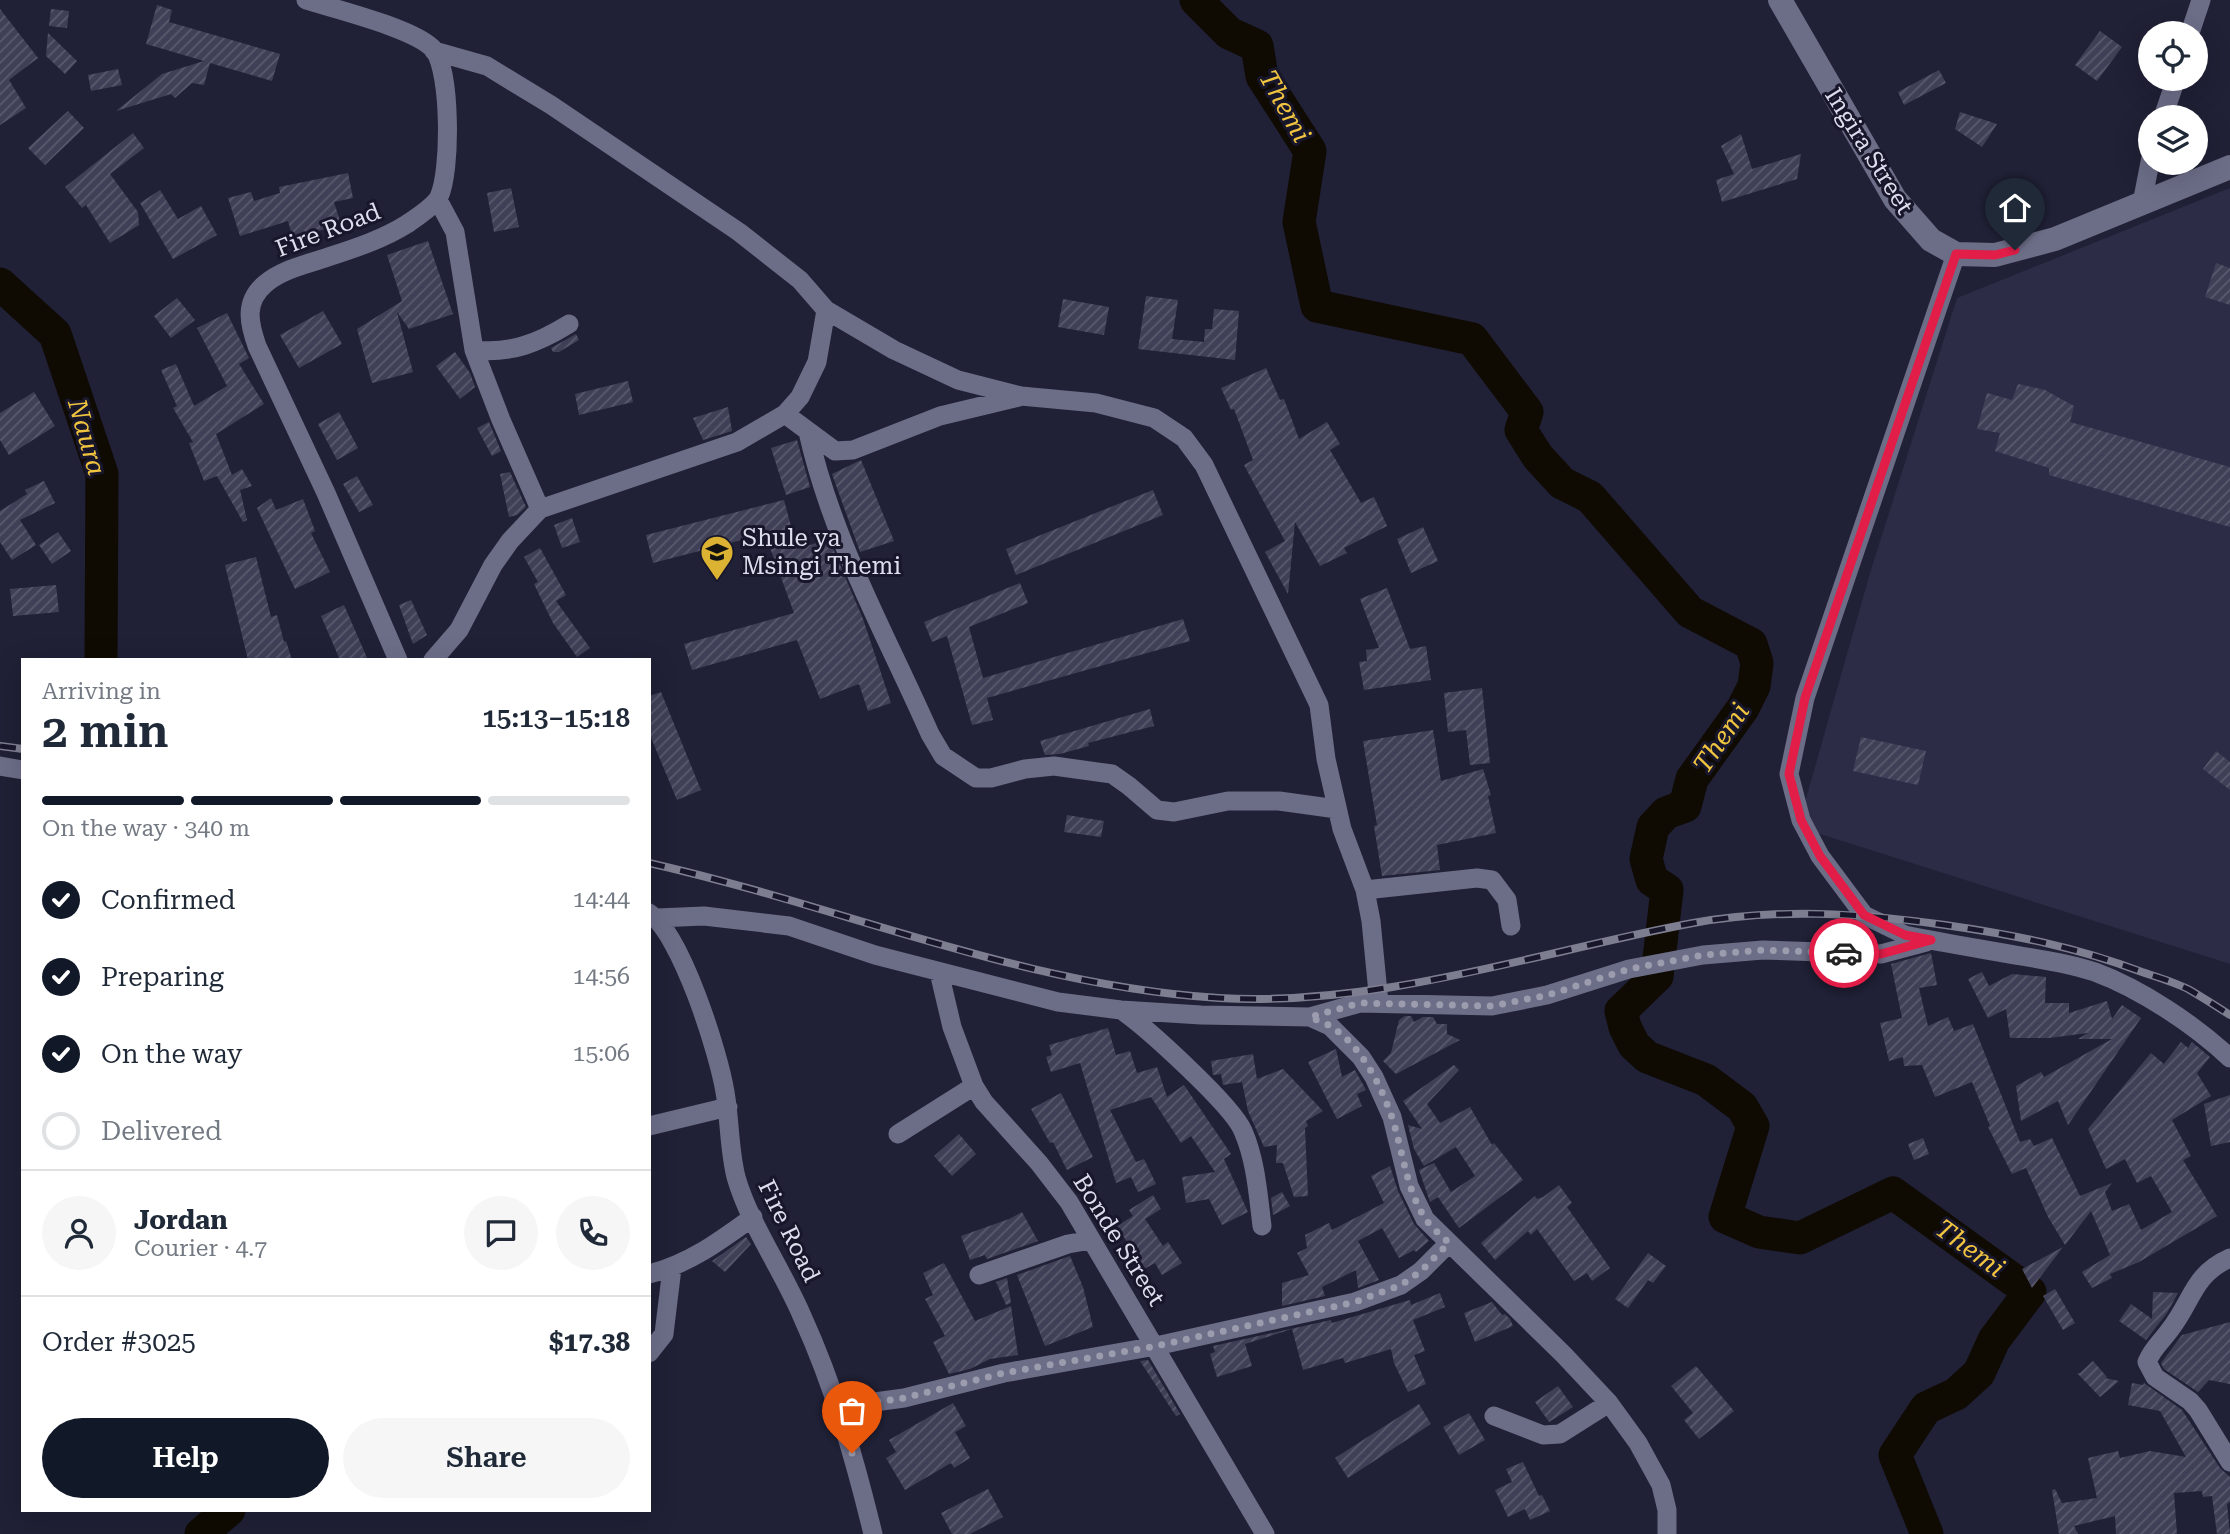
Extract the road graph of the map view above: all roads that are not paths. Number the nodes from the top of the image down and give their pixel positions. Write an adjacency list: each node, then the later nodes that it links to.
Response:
1 (306, 0): 5 (street)
2 (1780, 0): 10 (street, Ingira Street)
3 (2201, 0): 4 (street)
4 (2194, 21)
5 (434, 51): 8 (street); 11 (street)
6 (2230, 167): 9 (street)
7 (2147, 175): 9 (street)
8 (438, 200): 13 (street); 18 (street, Fire Road)
9 (2142, 203): 10 (street)
10 (1956, 254): 26 (street)
11 (826, 310): 14 (street); 15 (street)
12 (569, 324): 13 (street)
13 (474, 350): 17 (street)
14 (1021, 396): 16 (street); 22 (street)
15 (785, 414): 16 (street); 17 (street)
16 (808, 432): 22 (street)
17 (540, 509): 19 (street)
18 (397, 658)
19 (435, 658)
20 (0, 766): 21 (street)
21 (21, 770)
22 (1338, 809): 23 (street)
23 (1364, 890): 25 (street); 28 (street)
24 (653, 916): 27 (street); 33 (street, Fire Road)
25 (1511, 926)
26 (1931, 940): 28 (street); 31 (street)
27 (939, 972): 29 (street); 32 (street, Bonde Street)
28 (1379, 1003): 30 (street)
29 (1121, 1010): 30 (street); 37 (street)
30 (1310, 1017): 39 (street)
31 (2230, 1058)
32 (974, 1086): 35 (street); 38 (street, Bonde Street)
33 (728, 1107): 34 (street); 36 (street, Fire Road)
34 (651, 1126)
35 (898, 1134)
36 (753, 1217): 41 (street); 47 (street, Fire Road)
37 (1262, 1226)
38 (1091, 1240): 43 (street); 44 (street, Bonde Street)
39 (1449, 1243): 44 (street); 46 (street)
40 (2230, 1258): 49 (street)
41 (672, 1268): 42 (street); 45 (street)
42 (651, 1273)
43 (979, 1275)
44 (1156, 1346): 47 (street); 51 (street, Bonde Street)
45 (651, 1350)
46 (1609, 1403): 48 (street); 52 (street)
47 (838, 1407): 50 (street, Fire Road)
48 (1494, 1416)
49 (2230, 1462)
50 (873, 1534)
51 (1265, 1534)
52 (1667, 1534)

